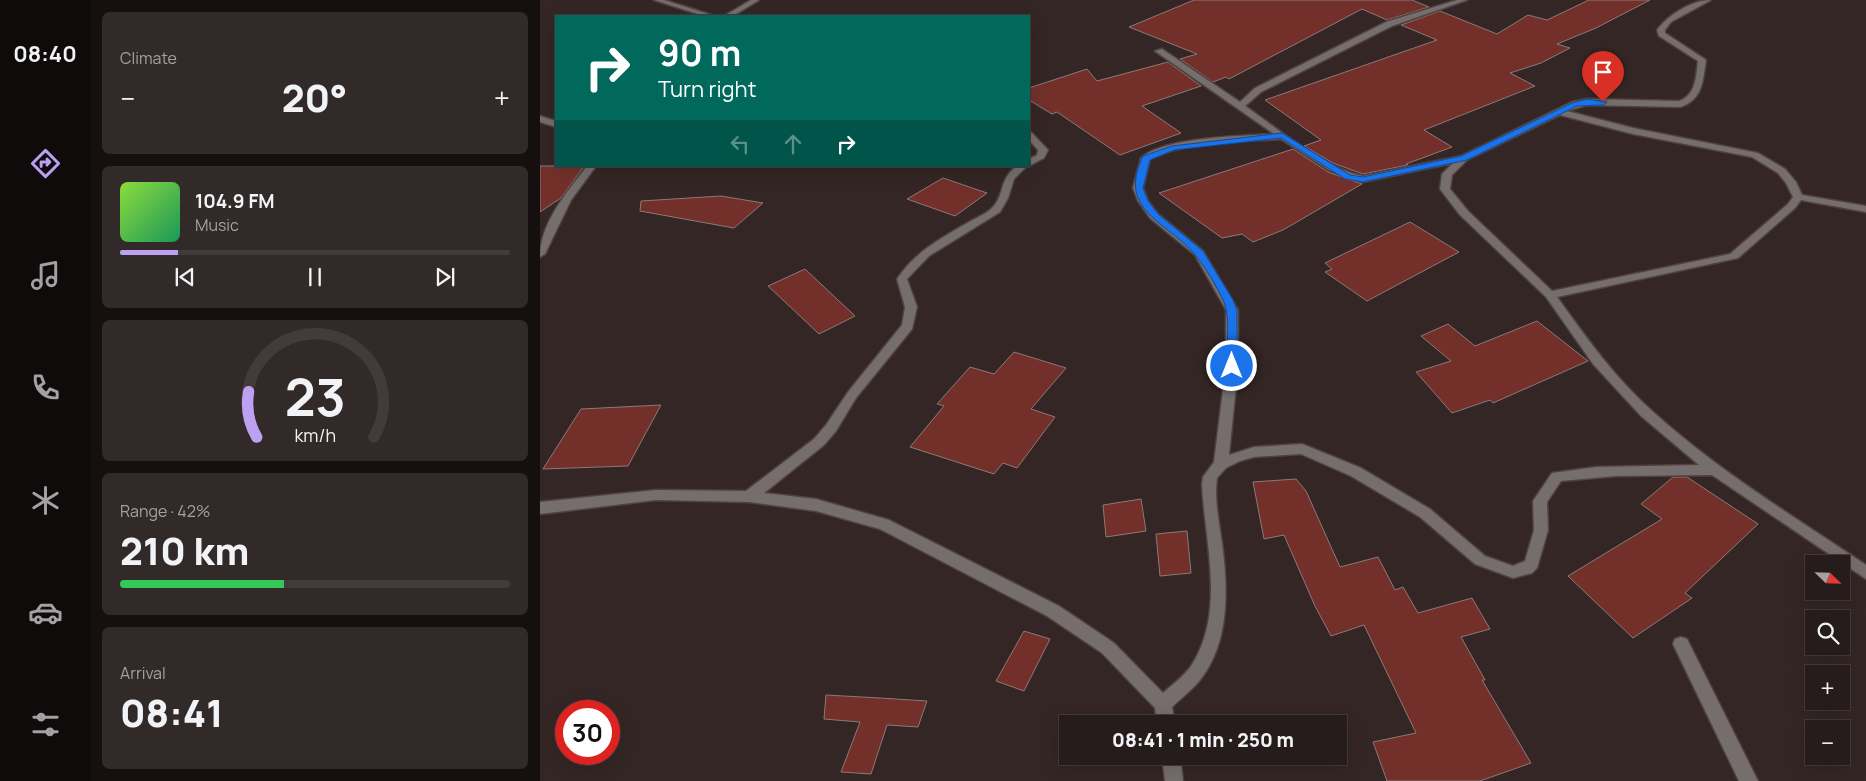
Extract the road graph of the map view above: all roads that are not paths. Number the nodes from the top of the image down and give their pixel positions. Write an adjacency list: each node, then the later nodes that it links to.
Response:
1 (657, 0): 5 (street)
2 (756, 0): 6 (street)
3 (1464, 0): 8 (street)
4 (1708, 0): 9 (street)
5 (708, 15)
6 (730, 15)
7 (1159, 51): 8 (street)
8 (1240, 106): 13 (street)
9 (1559, 112): 14 (street); 18 (street)
10 (540, 119): 11 (street)
11 (555, 124)
12 (1030, 136): 15 (street)
13 (1282, 136): 14 (street); 22 (street)
14 (1464, 158): 21 (street)
15 (1030, 162)
16 (591, 167): 20 (street)
17 (1022, 167): 24 (street)
18 (1798, 197): 19 (street); 21 (street)
19 (1866, 209)
20 (540, 254)
21 (1550, 295): 23 (street)
22 (1221, 464): 23 (street); 28 (street)
23 (1714, 470): 26 (street)
24 (749, 497): 25 (street); 28 (street)
25 (540, 508)
26 (1866, 572)
27 (1681, 644): 32 (street)
28 (1163, 704): 29 (street)
29 (1165, 715)
30 (1172, 765): 31 (street)
31 (1174, 781)
32 (1749, 781)

